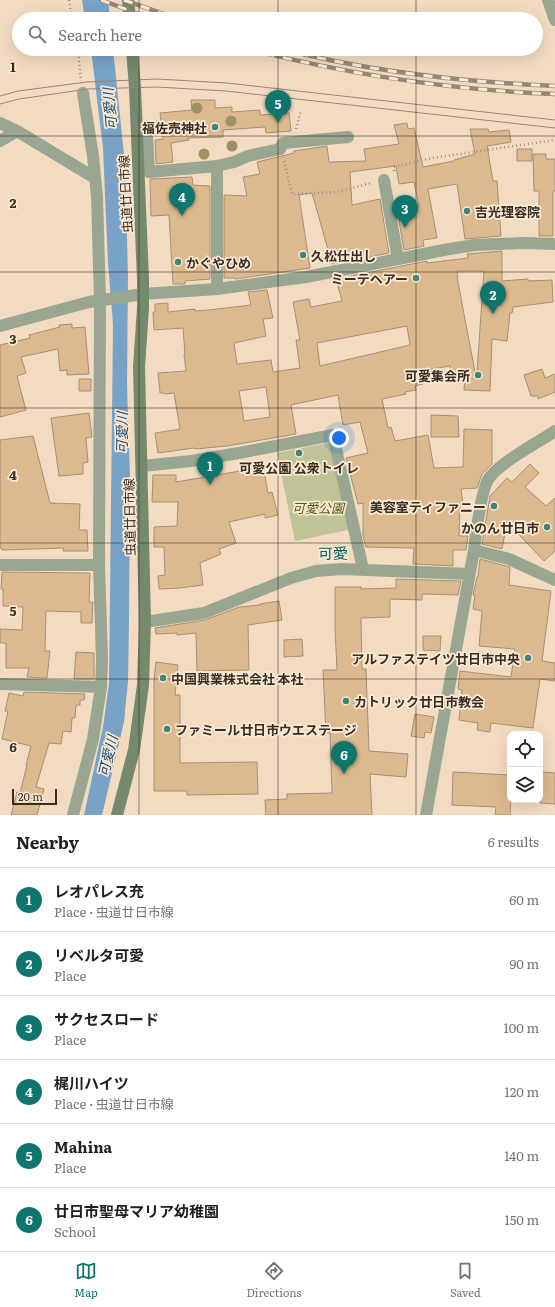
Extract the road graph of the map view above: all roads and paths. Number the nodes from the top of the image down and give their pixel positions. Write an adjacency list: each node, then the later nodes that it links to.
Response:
1 (69, 0): 4 (path)
2 (128, 0): 5 (main road)
3 (548, 0): 6 (street)
4 (71, 12)
5 (129, 12)
6 (555, 20)
7 (79, 56): 9 (path)
8 (132, 56): 13 (main road, 虫道廿日市線)
9 (81, 79)
10 (83, 94): 20 (street)
11 (0, 122): 12 (street)
12 (17, 131): 16 (street); 20 (street)
13 (136, 132): 18 (street); 25 (main road, 虫道廿日市線)
14 (348, 137): 17 (street)
15 (555, 140): 21 (path)
16 (0, 141)
17 (280, 149): 18 (street); 21 (path)
18 (217, 166): 24 (street)
19 (129, 176): 20 (path)
20 (101, 177): 26 (street)
21 (384, 180): 23 (street)
22 (555, 244): 23 (street)
23 (398, 259): 24 (street)
24 (216, 289): 25 (street)
25 (138, 294): 26 (street); 29 (main road, 虫道廿日市線)
26 (102, 300): 27 (street); 32 (street)
27 (0, 326)
28 (555, 431): 30 (street)
29 (142, 466): 33 (street); 36 (main road, 虫道廿日市線)
30 (474, 550): 34 (street); 35 (street)
31 (0, 565): 32 (street)
32 (99, 565): 38 (street)
33 (363, 569): 34 (street); 36 (street)
34 (469, 574): 41 (street)
35 (555, 580)
36 (145, 622): 40 (main road, 虫道廿日市線)
37 (0, 684): 38 (street)
38 (101, 687): 39 (street)
39 (74, 815)
40 (117, 815)
41 (426, 815)

